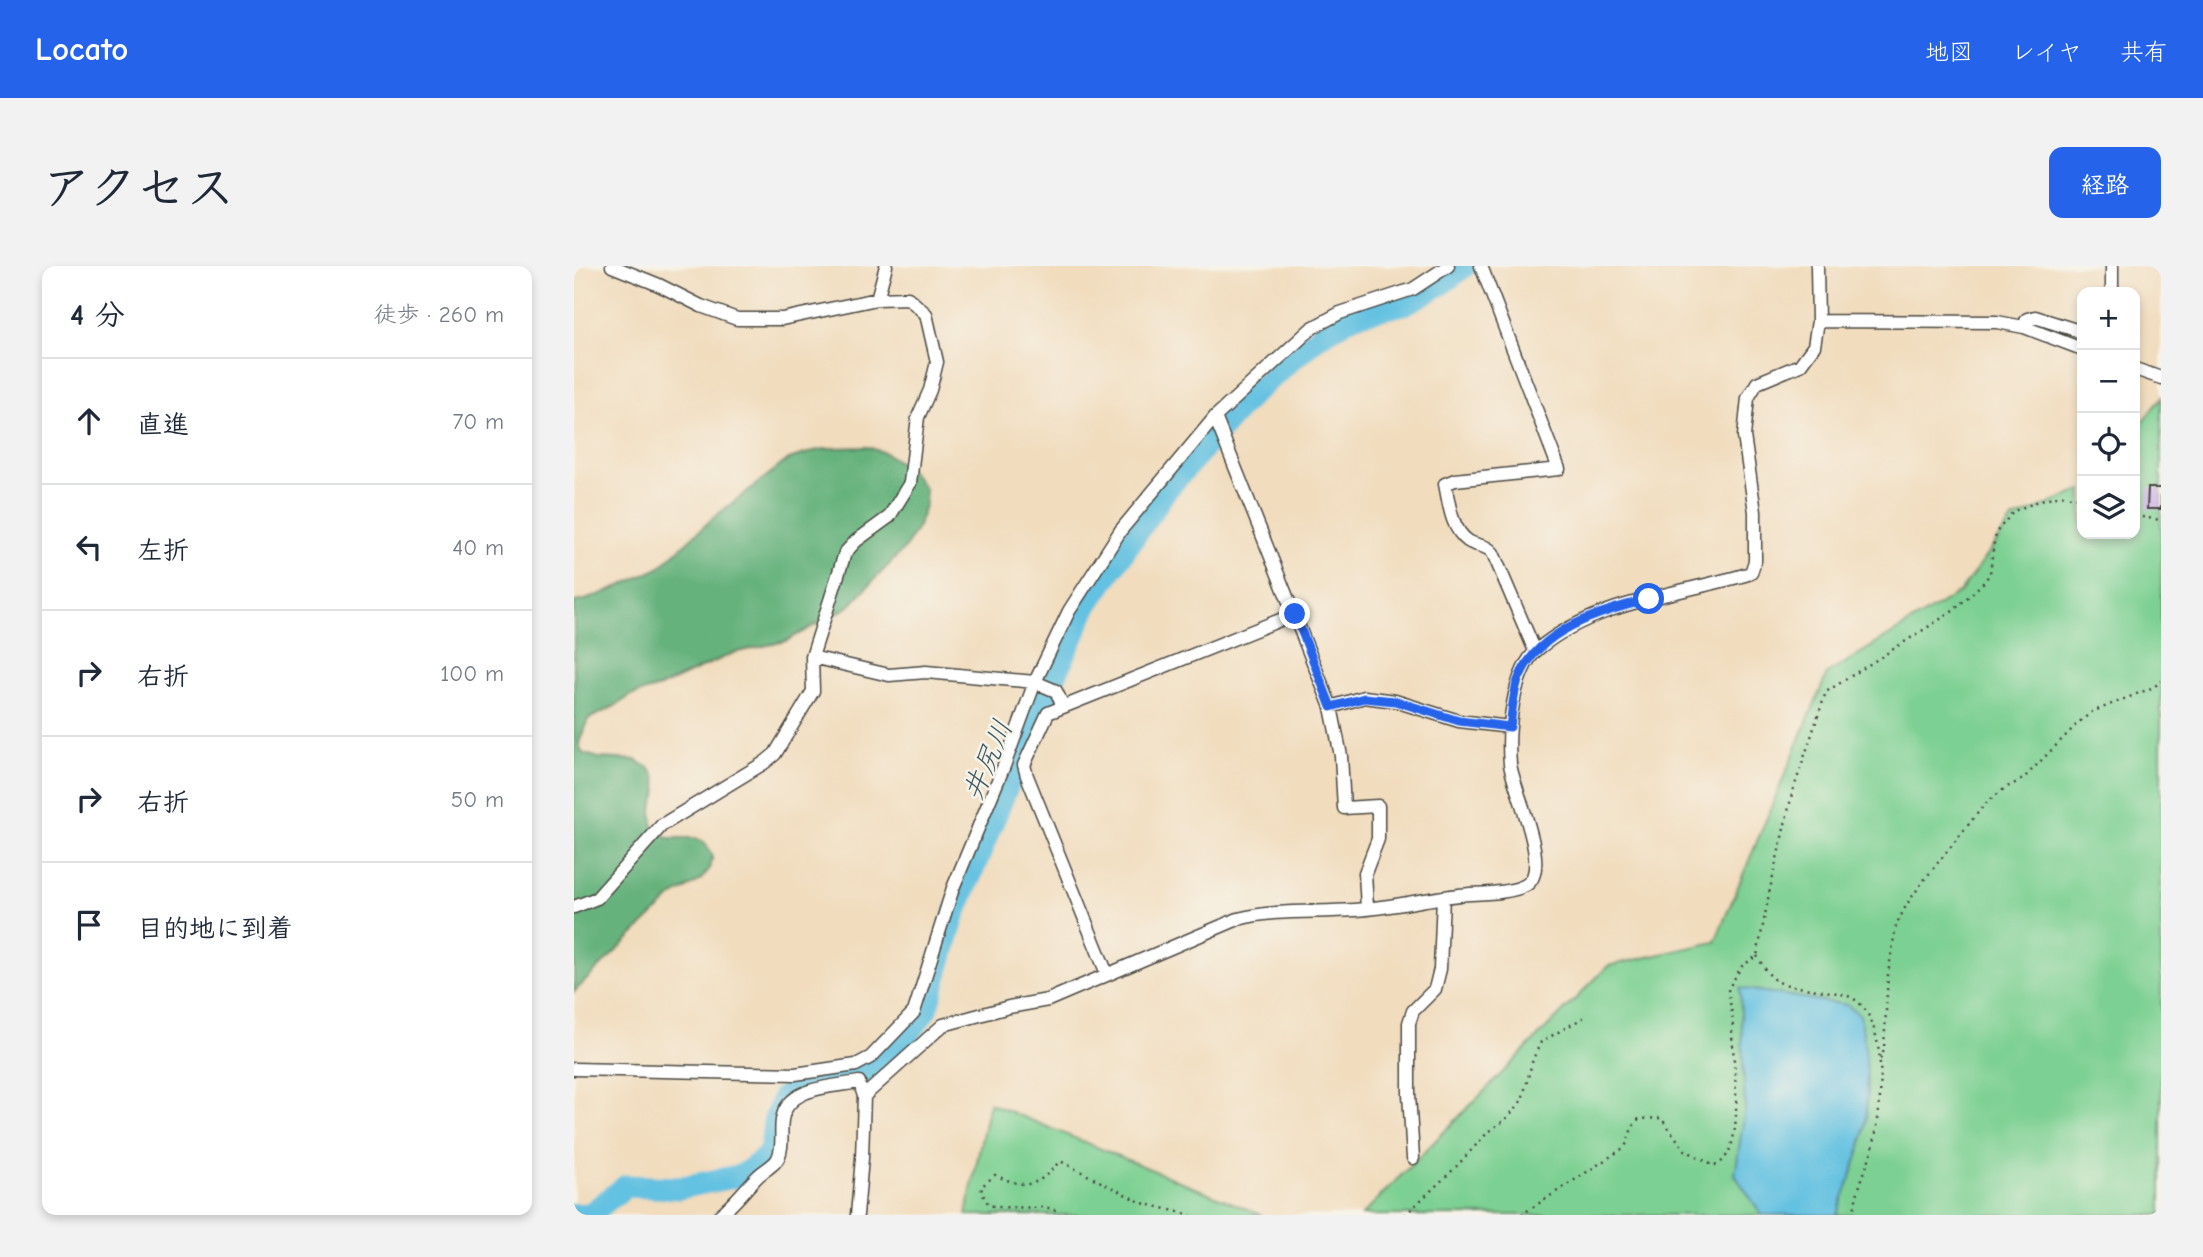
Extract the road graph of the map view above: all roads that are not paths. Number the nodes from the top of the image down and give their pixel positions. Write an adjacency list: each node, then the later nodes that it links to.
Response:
1 (612, 266): 8 (street)
2 (886, 266): 8 (street)
3 (1448, 266): 15 (street)
4 (1481, 266): 17 (street)
5 (1817, 266): 9 (street)
6 (2112, 266): 7 (street)
7 (2112, 287)
8 (877, 299): 18 (street)
9 (1818, 321): 10 (street); 17 (street)
10 (2024, 327): 11 (street); 12 (street)
11 (2077, 330)
12 (2077, 347)
13 (2140, 371): 14 (street)
14 (2161, 378)
15 (1215, 417): 16 (street); 19 (street)
16 (1295, 614): 20 (street); 21 (street)
17 (1535, 651): 22 (street)
18 (812, 657): 19 (street); 24 (street)
19 (1035, 682): 20 (street); 28 (street)
20 (1063, 706): 26 (street)
21 (1331, 707): 22 (street); 25 (street)
22 (1510, 727): 23 (street)
23 (1443, 897): 25 (street); 30 (street)
24 (574, 907)
25 (1367, 908): 26 (street)
26 (1107, 974): 29 (street)
27 (574, 1069): 28 (street)
28 (858, 1074): 29 (street); 31 (street)
29 (864, 1096): 32 (street)
30 (1413, 1158)
31 (720, 1215)
32 (857, 1215)

